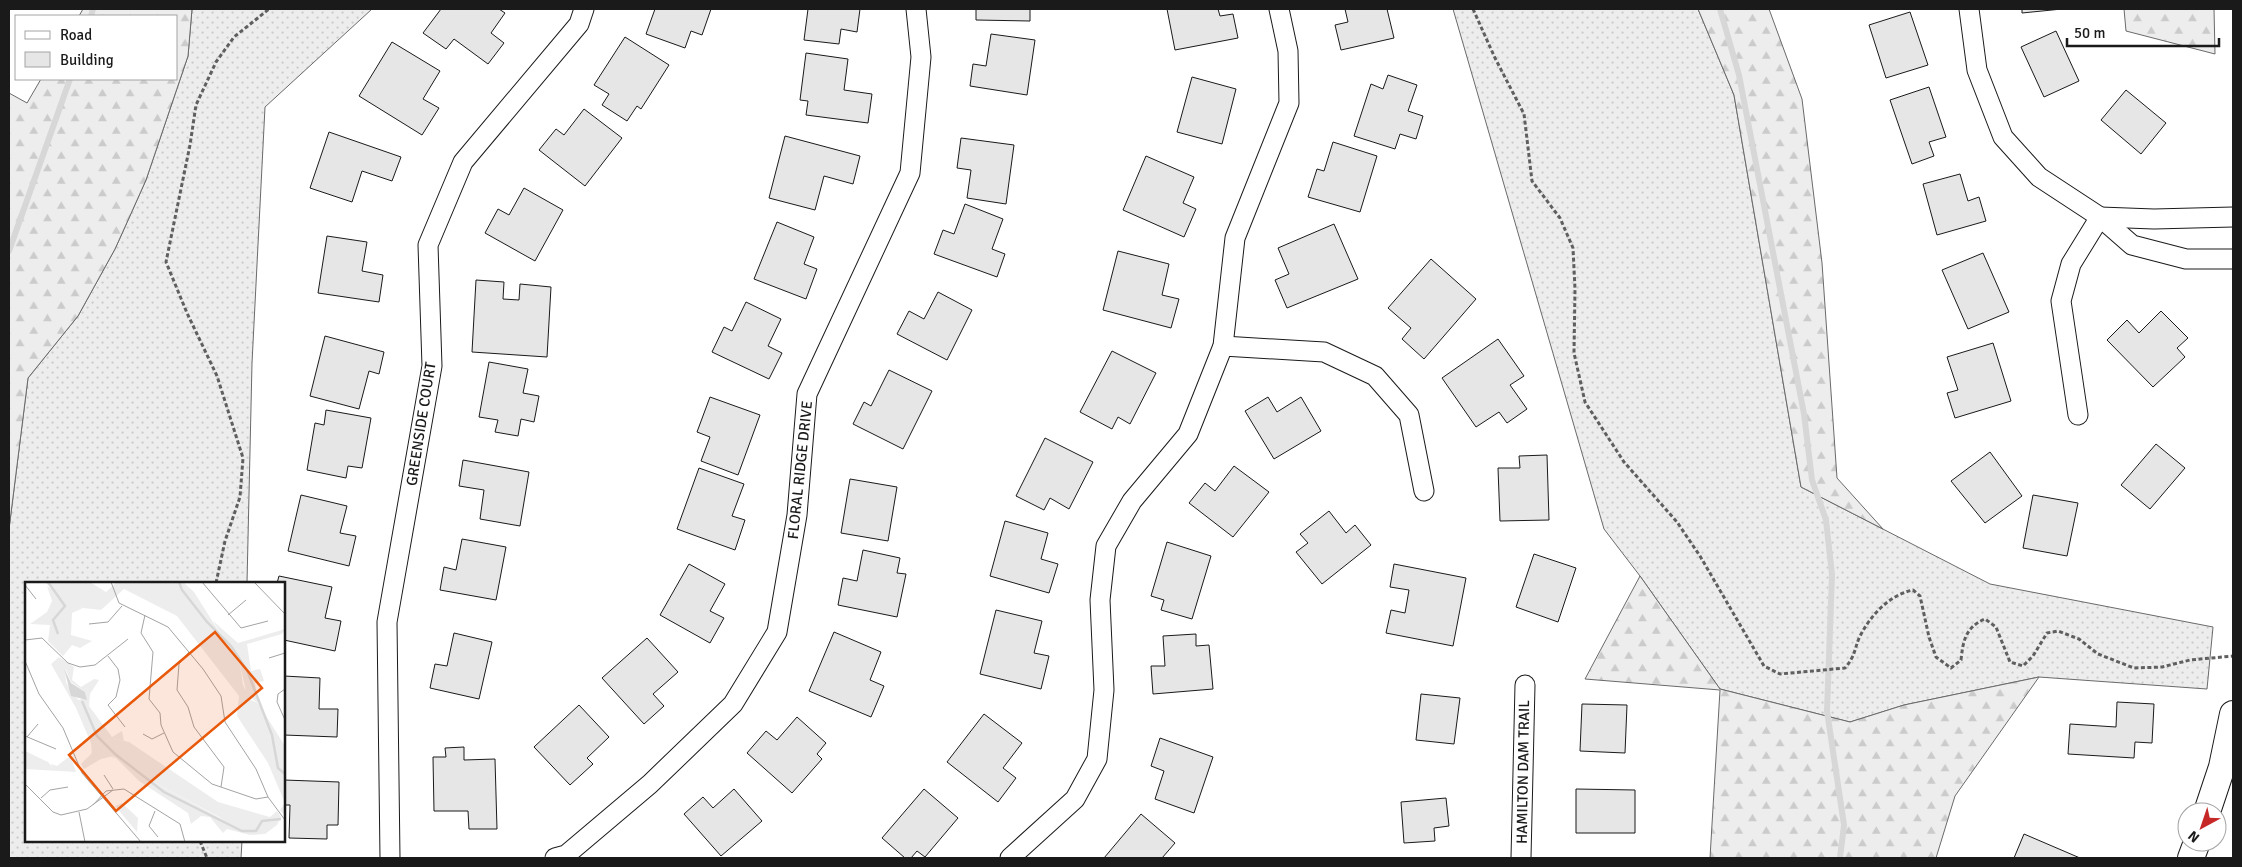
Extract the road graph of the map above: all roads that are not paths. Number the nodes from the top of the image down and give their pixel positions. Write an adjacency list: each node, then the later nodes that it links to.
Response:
1 (584, 9): 14 (street, GREENSIDE COURT)
2 (916, 9): 15 (street, FLORAL RIDGE DRIVE)
3 (1279, 9): 8 (street)
4 (1969, 9): 6 (street)
5 (2233, 217): 6 (street)
6 (2100, 218): 7 (street); 9 (street)
7 (2233, 259)
8 (1223, 346): 10 (street); 16 (street)
9 (2078, 415)
10 (1424, 491)
11 (1524, 685): 17 (street, HAMILTON DAM TRAIL)
12 (2233, 714): 13 (street)
13 (2210, 802)
14 (390, 858)
15 (555, 858)
16 (1010, 858)
17 (1521, 858)

